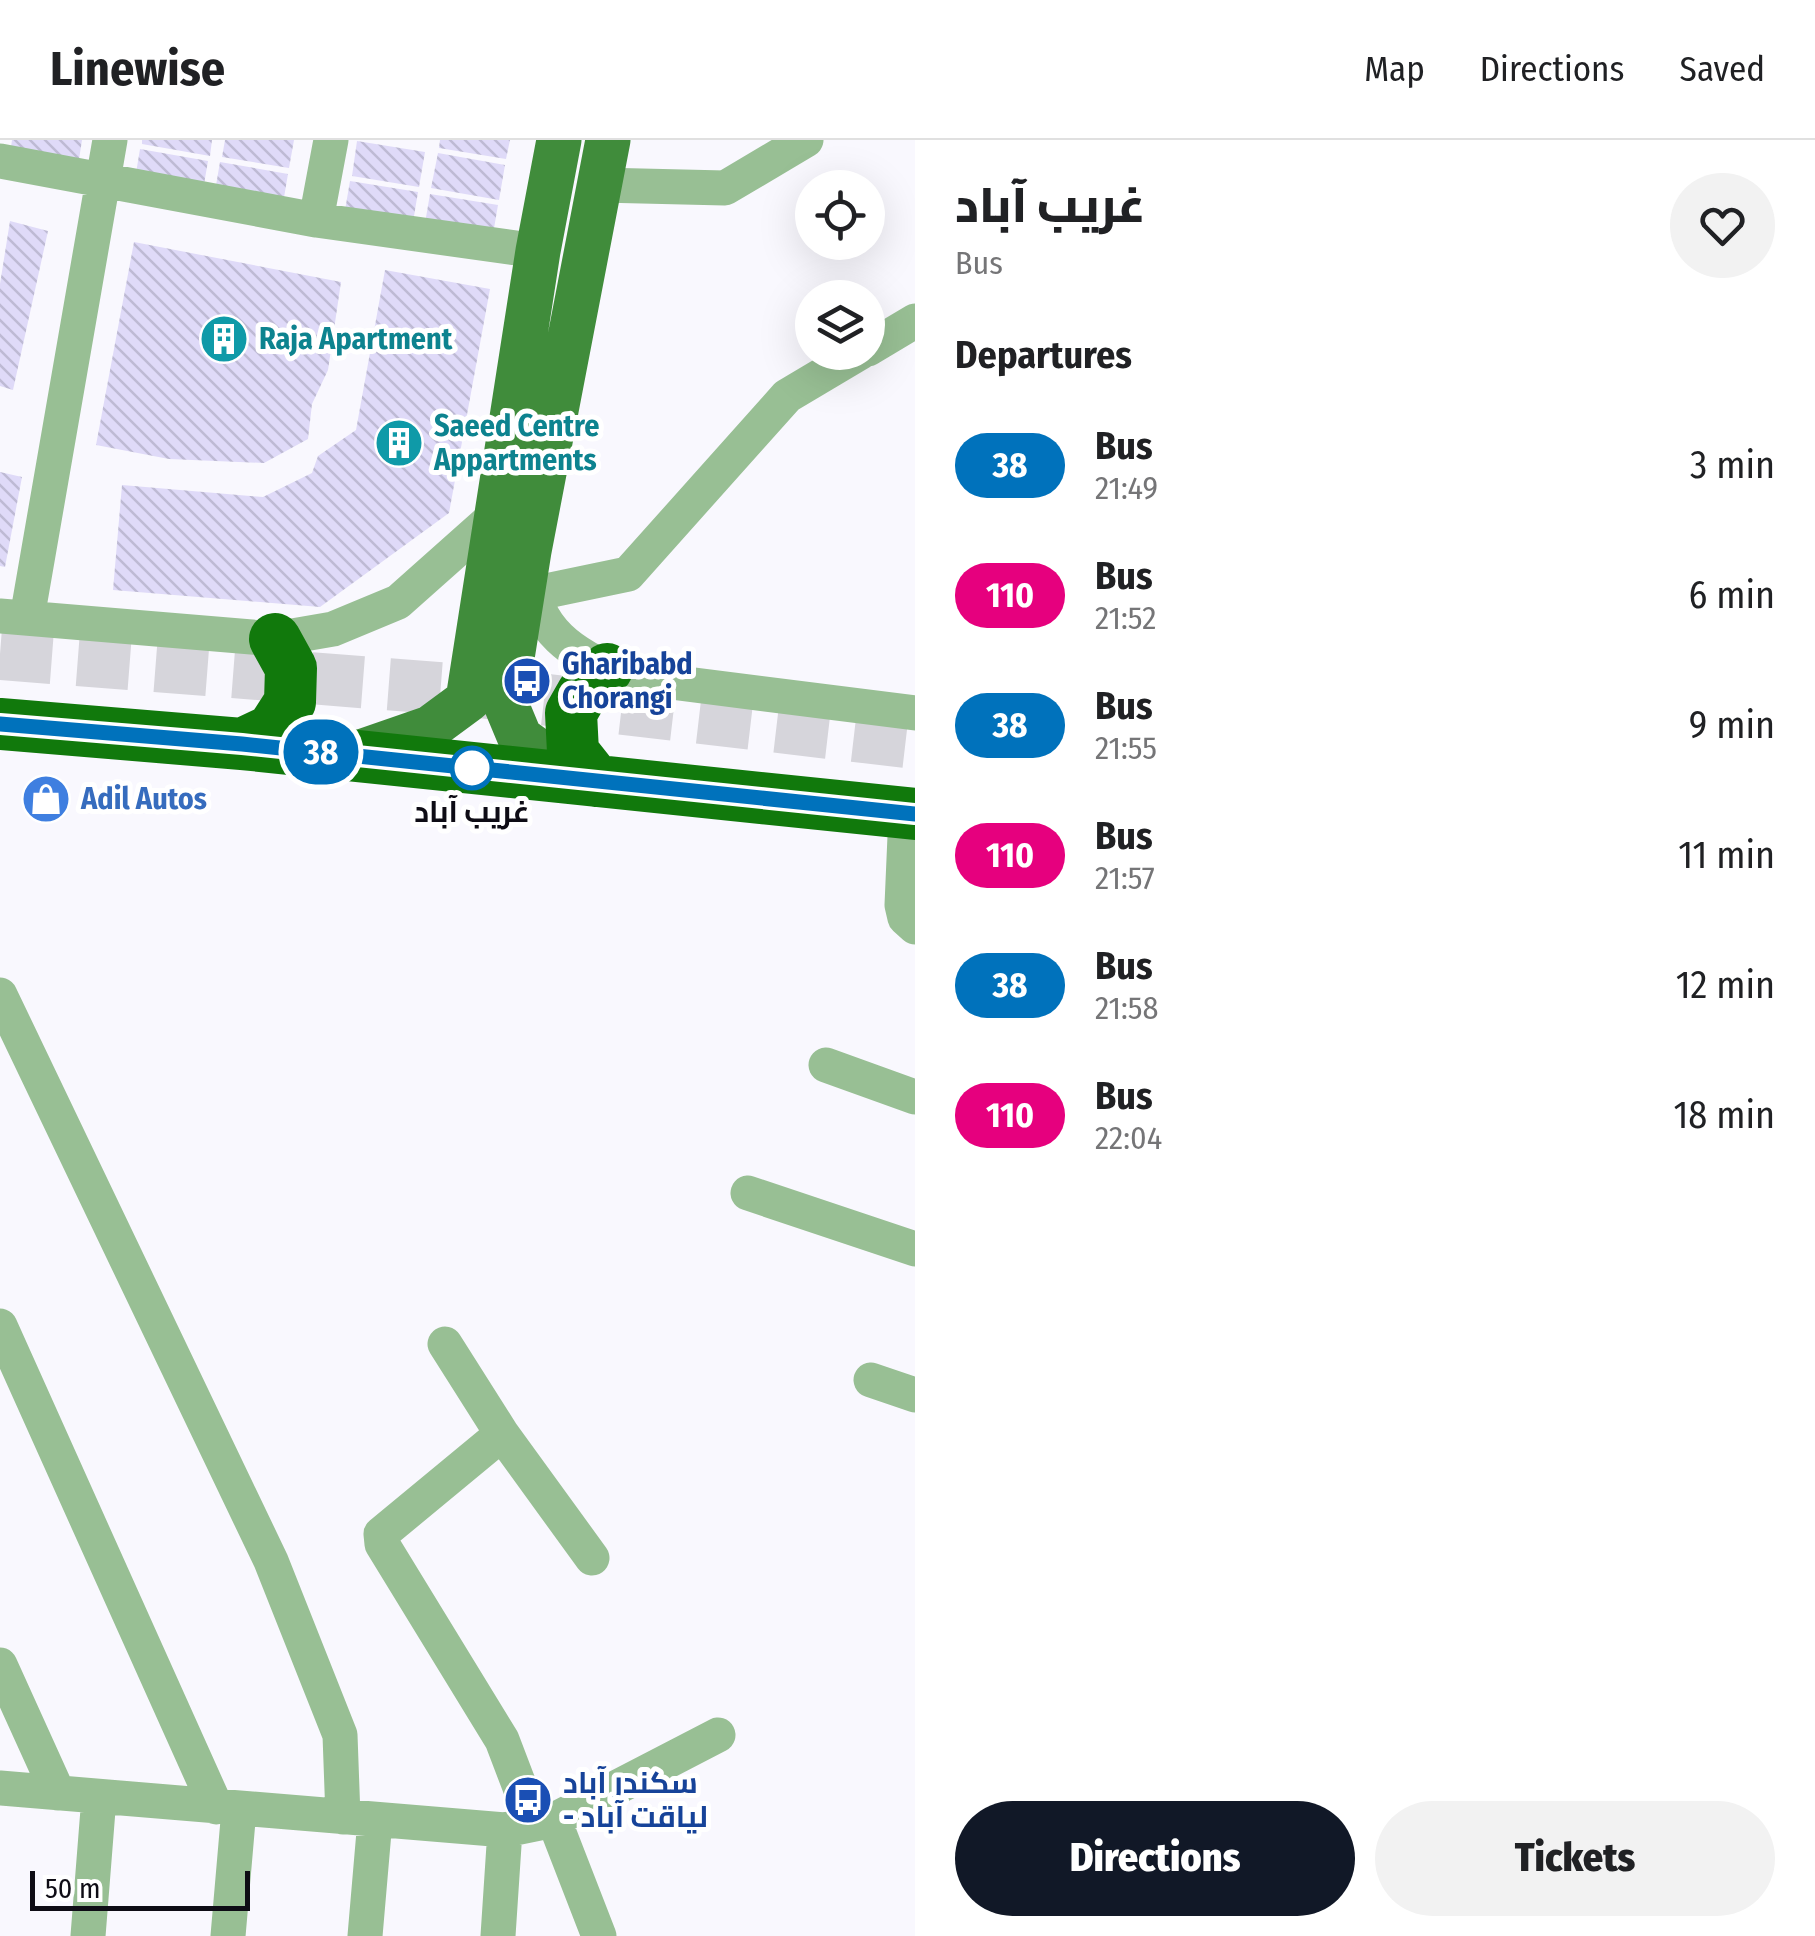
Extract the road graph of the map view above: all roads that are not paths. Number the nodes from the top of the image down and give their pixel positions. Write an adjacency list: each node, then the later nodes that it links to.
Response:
1 (110, 140): 7 (street)
2 (331, 140): 9 (street)
3 (559, 140): 10 (main road)
4 (608, 140): 8 (main road)
5 (806, 140): 8 (street)
6 (0, 160): 7 (street)
7 (102, 180): 9 (street); 16 (street)
8 (600, 184): 15 (main road)
9 (316, 220): 10 (street)
10 (538, 250): 14 (main road)
11 (915, 321): 12 (street)
12 (885, 338)
13 (831, 370): 15 (street)
14 (498, 514): 17 (street); 22 (main road)
15 (530, 572): 18 (street); 23 (main road)
16 (13, 617): 17 (street)
17 (274, 638): 21 (highway)
18 (608, 669): 19 (street); 23 (highway)
19 (915, 713)
20 (0, 724): 21 (highway)
21 (242, 744): 22 (highway)
22 (350, 755): 23 (highway)
23 (586, 780): 24 (highway)
24 (910, 814): 25 (street)
25 (908, 892): 26 (street)
26 (915, 927)
27 (0, 995): 44 (street)
28 (826, 1065): 29 (street)
29 (915, 1098)
30 (748, 1193): 31 (street)
31 (915, 1249)
32 (0, 1326): 43 (street)
33 (445, 1344): 36 (street)
34 (871, 1380): 35 (street)
35 (915, 1395)
36 (502, 1434): 37 (street); 45 (street)
37 (592, 1558)
38 (0, 1665): 41 (street)
39 (718, 1736): 45 (street)
40 (0, 1788): 41 (street)
41 (58, 1793): 42 (street)
42 (99, 1797): 43 (street); 46 (street)
43 (228, 1808): 44 (street); 47 (street)
44 (359, 1818): 45 (street); 48 (street)
45 (531, 1825): 49 (street); 50 (street)
46 (88, 1936)
47 (228, 1936)
48 (366, 1936)
49 (498, 1936)
50 (599, 1936)

